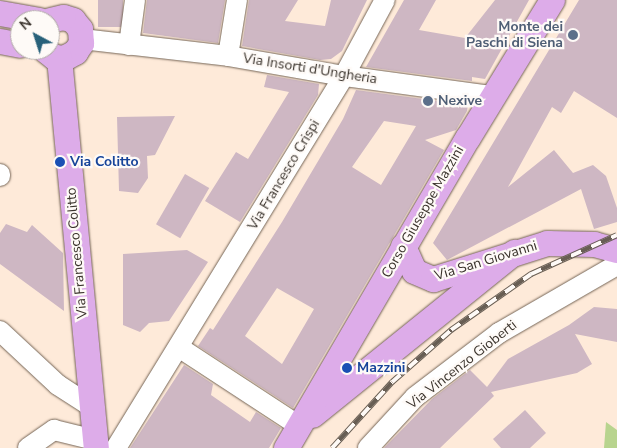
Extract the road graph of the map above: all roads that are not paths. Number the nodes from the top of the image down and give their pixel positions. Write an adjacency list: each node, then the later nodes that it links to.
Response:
1 (135, 0): 7 (street)
2 (237, 0): 9 (street)
3 (385, 0): 11 (street, Via Francesco Crispi)
4 (552, 0): 12 (main road, Corso Giuseppe Mazzini)
5 (60, 17): 6 (main road)
6 (82, 39): 7 (street, Via Insorti d'Ungheria); 8 (main road)
7 (129, 44): 9 (street, Via Insorti d'Ungheria)
8 (60, 52)
9 (228, 56): 11 (street, Via Insorti d'Ungheria)
10 (49, 60): 19 (main road, Via Francesco Colitto)
11 (344, 76): 12 (street, Via Insorti d'Ungheria); 18 (street, Via Francesco Crispi)
12 (492, 96): 13 (main road, Corso Giuseppe Mazzini)
13 (403, 246): 15 (main road, Via San Giovanni); 20 (main road, Corso Giuseppe Mazzini)
14 (617, 250): 15 (main road, Via San Giovanni)
15 (514, 252): 20 (main road, Corso Giuseppe Mazzini)
16 (617, 265): 24 (street, Via Vincenzo Gioberti)
17 (0, 331): 19 (street)
18 (180, 348): 20 (street); 21 (street, Via Francesco Crispi)
19 (90, 406): 21 (main road, Via Francesco Colitto)
20 (299, 426): 23 (main road, Corso Giuseppe Mazzini)
21 (102, 445): 22 (street)
22 (28, 448)
23 (286, 448)
24 (368, 448)

